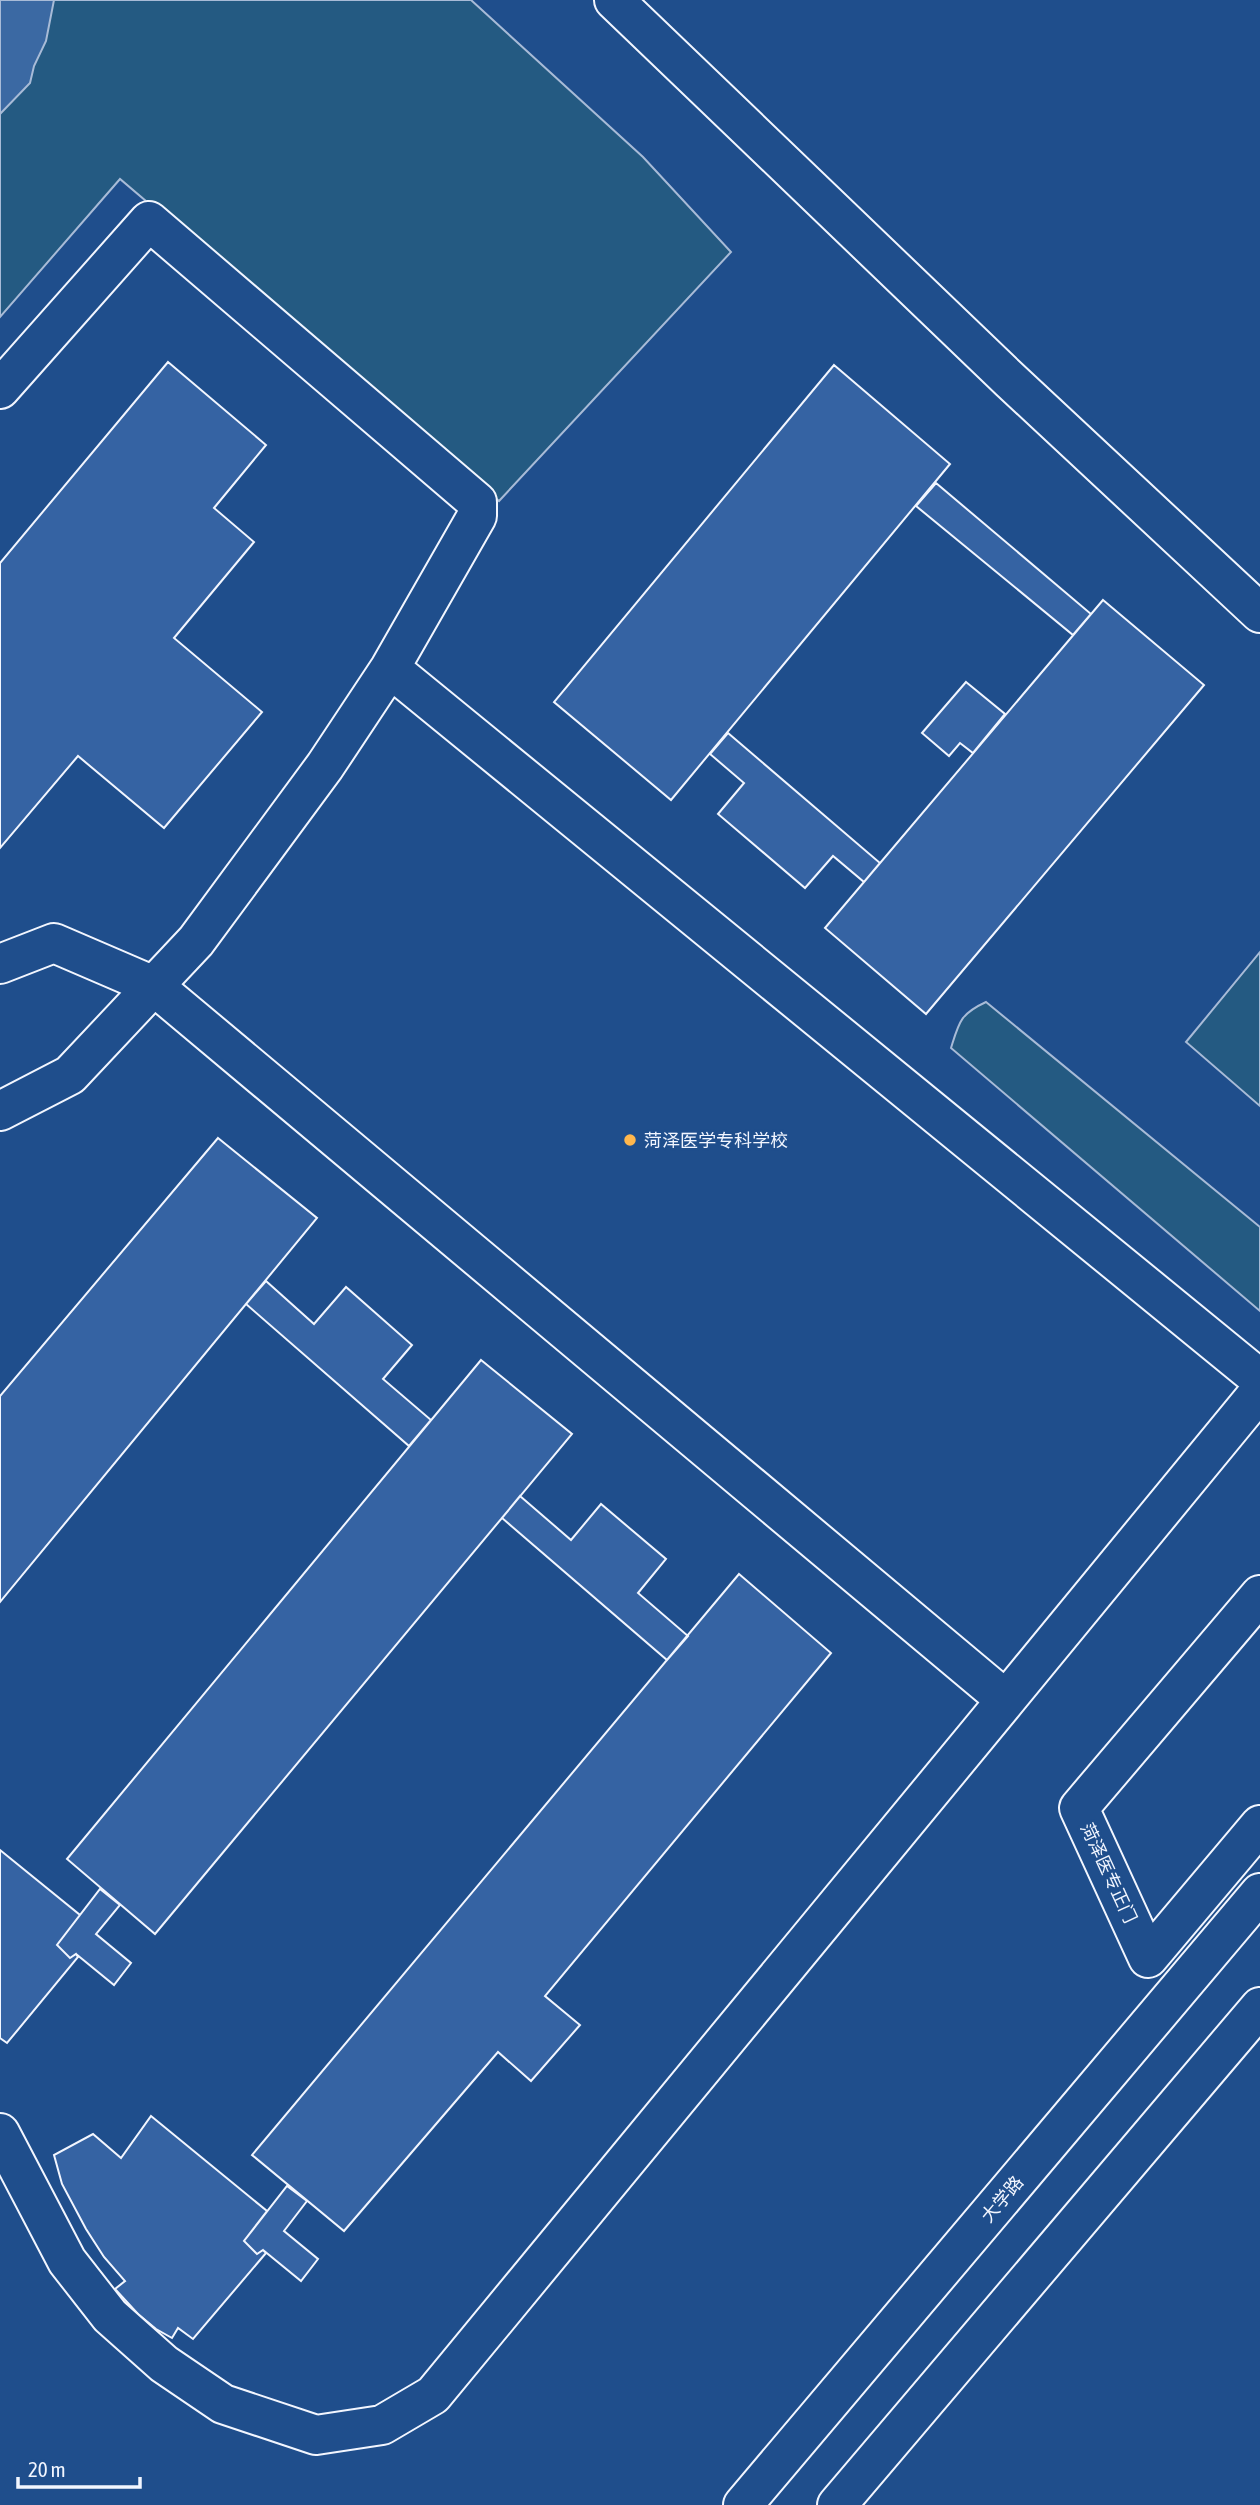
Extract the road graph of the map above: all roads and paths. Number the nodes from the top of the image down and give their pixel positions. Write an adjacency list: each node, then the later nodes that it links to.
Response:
1 (614, 0): 3 (street)
2 (0, 389): 4 (street)
3 (1260, 613)
4 (390, 668): 6 (street); 8 (street)
5 (0, 964): 6 (street)
6 (154, 986): 7 (street); 11 (street)
7 (0, 1111)
8 (1260, 1379)
9 (1260, 1391): 11 (street)
10 (1260, 1595): 12 (street, 菏泽医专正门)
11 (1006, 1700): 15 (street)
12 (1260, 1825)
13 (1260, 1893): 16 (street, 大学路)
14 (1260, 2007): 17 (street)
15 (0, 2133)
16 (743, 2505)
17 (837, 2505)

